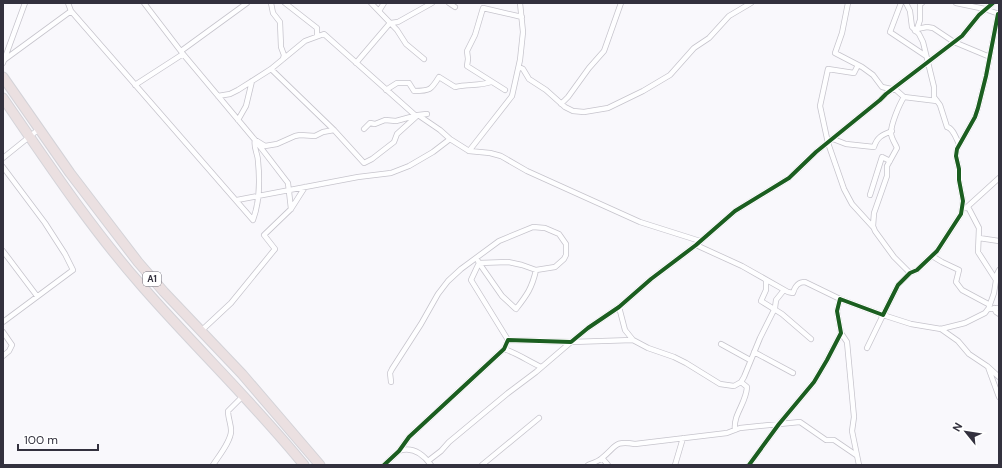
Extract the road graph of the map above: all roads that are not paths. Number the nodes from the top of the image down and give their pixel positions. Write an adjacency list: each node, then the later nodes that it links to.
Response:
1 (25, 3): 36 (street)
2 (68, 3): 23 (street)
3 (144, 3): 31 (street)
4 (247, 3): 31 (street)
5 (271, 3): 34 (street)
6 (285, 3): 29 (street)
7 (371, 3): 24 (street)
8 (384, 3): 24 (street)
9 (432, 3): 20 (street)
10 (449, 3): 21 (street)
11 (520, 3): 26 (street)
12 (621, 3): 53 (street)
13 (751, 3): 53 (street)
14 (848, 3): 39 (street)
15 (901, 3): 32 (street)
16 (906, 3): 28 (street)
17 (922, 3): 28 (street)
18 (956, 3): 22 (street)
19 (993, 3): 22 (street)
20 (427, 5): 27 (street)
21 (455, 7)
22 (985, 9): 25 (street); 30 (street)
23 (71, 11): 36 (street); 45 (street)
24 (379, 11): 27 (street)
25 (999, 14): 33 (street)
26 (522, 17): 40 (street); 44 (street)
27 (391, 23): 35 (street); 38 (street)
28 (916, 30): 30 (street); 32 (street)
29 (317, 36): 34 (street); 38 (street)
30 (954, 42): 33 (street); 37 (street)
31 (182, 52): 45 (street); 49 (street)
32 (926, 56): 37 (street)
33 (990, 57): 66 (street)
34 (284, 59): 41 (street)
35 (424, 59)
36 (4, 62)
37 (928, 62): 46 (street); 52 (street)
38 (356, 63): 47 (street)
39 (858, 66): 46 (street); 65 (street)
40 (519, 67): 53 (street); 67 (street)
41 (271, 69): 43 (street); 59 (street)
42 (3, 77): 57 (highway, A1)
43 (252, 81): 49 (street); 56 (street)
44 (491, 82): 47 (street); 48 (street)
45 (135, 85): 76 (street)
46 (893, 89): 50 (street); 63 (street)
47 (386, 90): 55 (street)
48 (505, 90)
49 (218, 96): 56 (street)
50 (904, 97): 52 (street); 60 (street)
51 (3, 98): 61 (highway, A1)
52 (937, 101): 66 (street)
53 (561, 104)
54 (427, 114): 55 (street)
55 (417, 115): 58 (street); 59 (street); 62 (street)
56 (238, 120): 64 (street)
57 (40, 129): 61 (street); 104 (highway, A1)
58 (364, 129)
59 (334, 130): 64 (street)
60 (892, 131): 63 (street); 69 (street)
61 (30, 138): 68 (street); 122 (highway, A1)
62 (450, 139): 67 (street); 72 (street)
63 (833, 139): 65 (street)
64 (255, 140): 73 (street); 75 (street)
65 (828, 143): 80 (street); 83 (street)
66 (959, 144): 79 (street)
67 (469, 151): 83 (street)
68 (3, 158)
69 (890, 161): 74 (street); 80 (street)
70 (3, 167): 94 (street)
71 (999, 178): 77 (street)
72 (305, 187): 73 (street); 78 (street)
73 (289, 190): 75 (street); 78 (street)
74 (870, 195)
75 (259, 196): 76 (street); 76 (street)
76 (237, 200)
77 (968, 207): 79 (street); 81 (street)
78 (291, 209): 104 (street)
79 (962, 209): 85 (street)
80 (873, 227): 90 (street)
81 (979, 238): 82 (street); 92 (street)
82 (999, 241)
83 (698, 243): 91 (street); 96 (street)
84 (3, 251): 94 (street)
85 (932, 256): 90 (street); 97 (street)
86 (476, 258): 87 (street); 88 (street); 120 (street)
87 (479, 264): 88 (street); 88 (street); 107 (street)
88 (536, 270)
89 (999, 270): 92 (street)
90 (910, 273): 100 (street)
91 (766, 280): 93 (street); 98 (street)
92 (996, 280): 97 (street)
93 (784, 290): 95 (street); 98 (street)
94 (37, 296): 101 (street)
95 (840, 299): 100 (street); 105 (street)
96 (619, 307): 108 (street); 109 (street)
97 (993, 307): 99 (street); 102 (street)
98 (775, 308): 106 (street); 113 (street)
99 (999, 314)
100 (883, 315): 102 (street); 111 (street)
101 (3, 322)
102 (940, 329): 116 (street)
103 (3, 332): 114 (street)
104 (202, 332): 124 (highway, A1)
105 (842, 333): 127 (street); 131 (street)
106 (811, 339)
107 (508, 340): 109 (street); 112 (street)
108 (633, 340): 109 (street); 121 (street)
109 (571, 342): 117 (street)
110 (721, 344): 115 (street)
111 (867, 348)
112 (504, 349): 117 (street); 130 (street)
113 (754, 352): 115 (street); 118 (street)
114 (3, 356)
115 (750, 360): 121 (street)
116 (987, 366): 119 (street); 123 (street)
117 (541, 367): 133 (street)
118 (793, 373)
119 (999, 377)
120 (391, 382)
121 (741, 382): 128 (street)
122 (244, 395): 125 (highway, A1); 134 (street)
123 (999, 397)
124 (271, 406): 125 (highway); 136 (highway, A1)
125 (261, 415): 135 (highway, A1)
126 (539, 418): 138 (street)
127 (779, 424): 128 (street); 131 (street); 142 (street)
128 (735, 430): 129 (street)
129 (683, 438): 132 (street); 141 (street)
130 (399, 450): 133 (street); 137 (street)
131 (856, 455): 143 (street)
132 (602, 458): 139 (street); 140 (street)
133 (430, 463)
134 (213, 465)
135 (304, 465)
136 (320, 465)
137 (384, 465)
138 (482, 465)
139 (588, 465)
140 (608, 465)
141 (676, 465)
142 (749, 465)
143 (859, 465)

